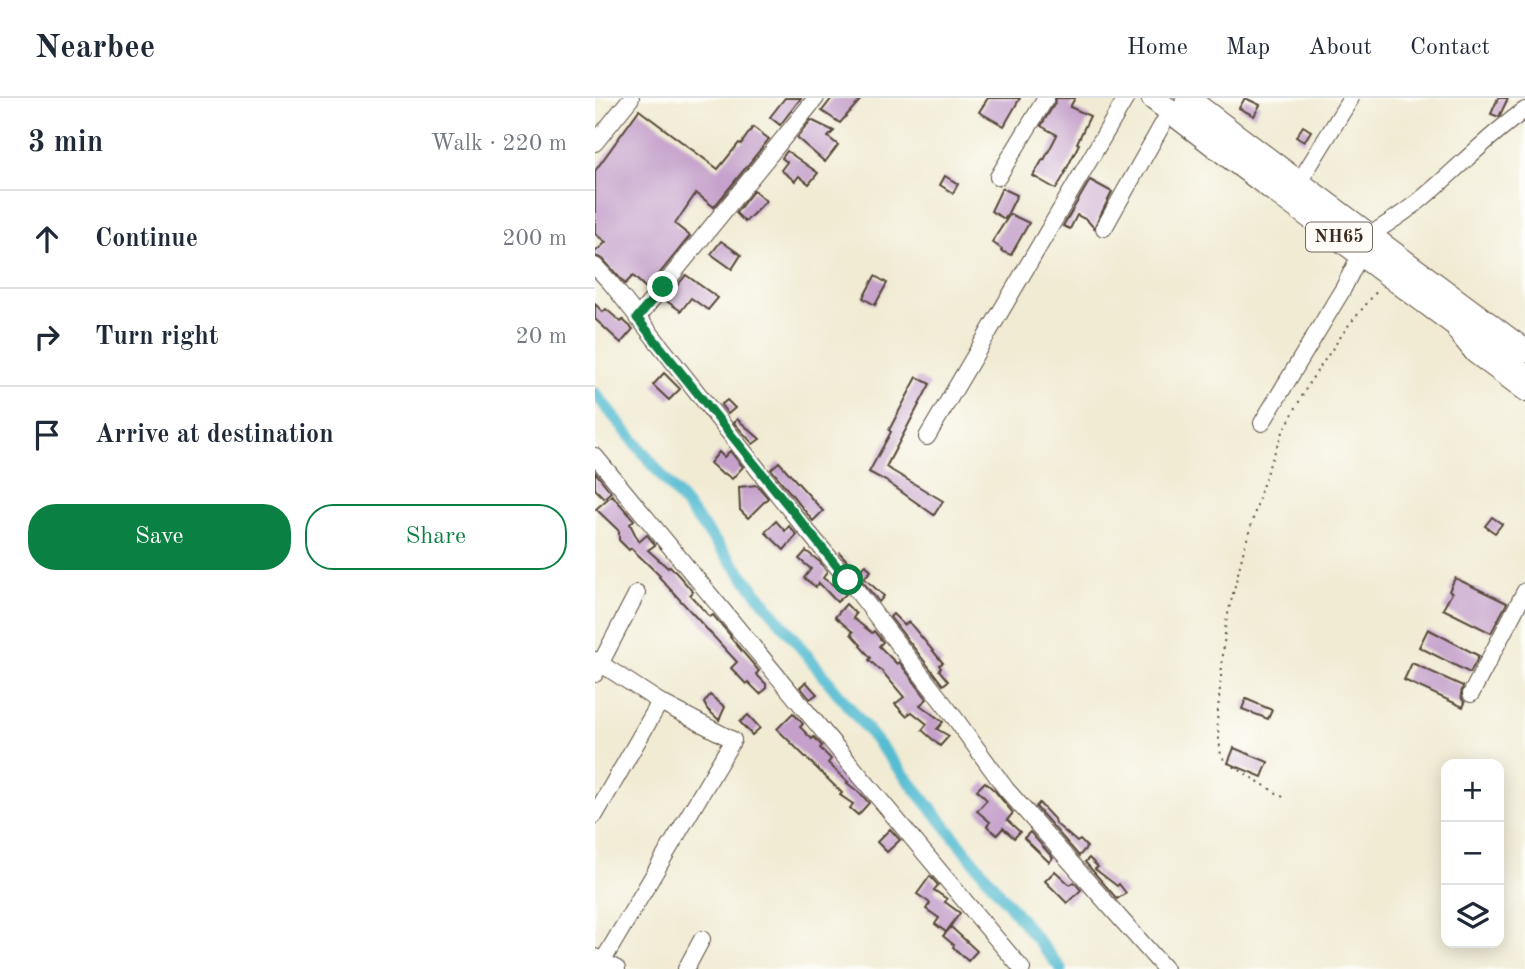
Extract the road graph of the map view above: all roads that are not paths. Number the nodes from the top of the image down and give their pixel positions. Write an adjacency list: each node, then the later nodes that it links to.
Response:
1 (631, 98): 8 (street)
2 (816, 98): 15 (street)
3 (1046, 98): 9 (street)
4 (1126, 98): 20 (street)
5 (1351, 98): 10 (street)
6 (1177, 101): 10 (highway, NH65); 11 (street); 12 (highway, NH65)
7 (1525, 110): 12 (street)
8 (595, 143)
9 (998, 177)
10 (1298, 184): 12 (highway, NH65)
11 (1104, 229)
12 (1365, 244): 14 (highway, NH65); 16 (highway, NH65); 19 (street)
13 (595, 266): 15 (street)
14 (1439, 312): 17 (highway, NH65); 18 (street)
15 (637, 318): 32 (street)
16 (1525, 351)
17 (1525, 376)
18 (1525, 393)
19 (1262, 423)
20 (927, 436)
21 (595, 456): 31 (street)
22 (1525, 592): 25 (street)
23 (637, 593): 24 (street)
24 (597, 666): 26 (street)
25 (1471, 694)
26 (660, 702): 27 (street); 29 (street)
27 (595, 815)
28 (702, 939): 30 (street)
29 (603, 964)
30 (686, 969)
31 (1021, 969)
32 (1165, 969)

